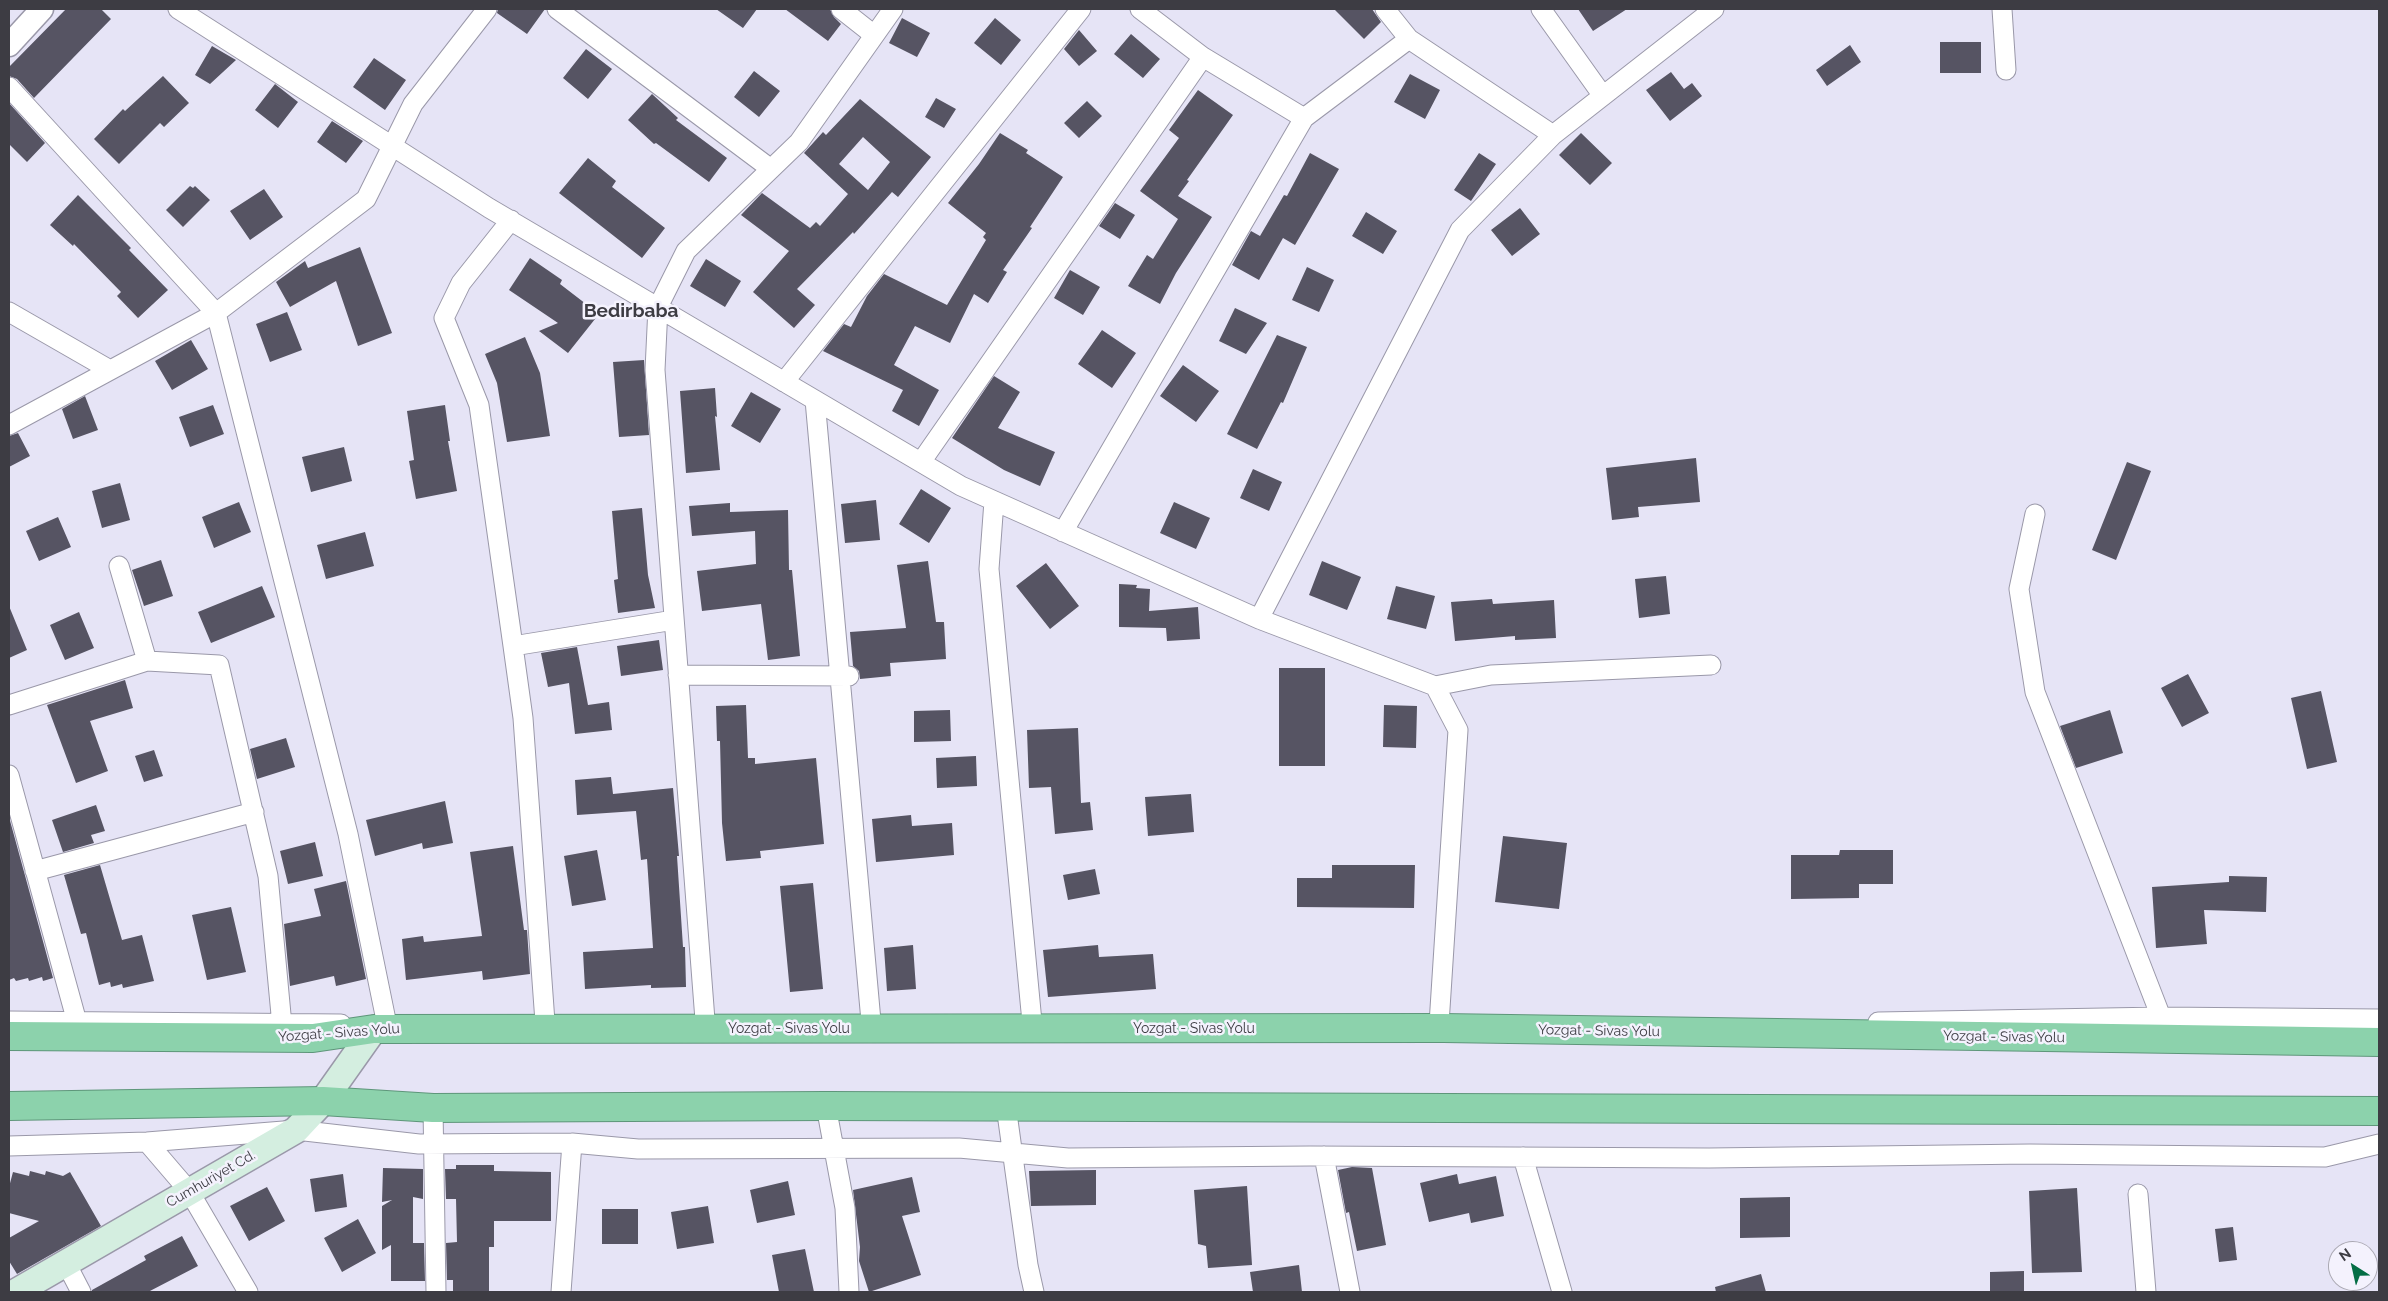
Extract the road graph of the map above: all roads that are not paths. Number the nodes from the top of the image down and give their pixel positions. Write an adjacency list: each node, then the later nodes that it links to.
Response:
1 (42, 9): 15 (street)
2 (178, 9): 22 (street)
3 (487, 9): 22 (street)
4 (558, 9): 23 (street)
5 (842, 9): 13 (street)
6 (893, 9): 13 (street)
7 (1081, 9): 29 (street)
8 (1140, 9): 16 (street)
9 (1385, 9): 14 (street)
10 (1541, 9): 19 (street)
11 (1714, 9): 19 (street)
12 (2002, 9): 17 (street)
13 (874, 36): 23 (street)
14 (1409, 39): 20 (street); 21 (street)
15 (9, 45)
16 (1203, 57): 20 (street); 32 (street)
17 (2006, 70)
18 (9, 87): 27 (street)
19 (1602, 96): 21 (street)
20 (1304, 118): 35 (street)
21 (1553, 135): 37 (street)
22 (394, 147): 24 (street); 27 (street)
23 (772, 169): 25 (street)
24 (510, 220): 25 (street); 39 (street)
25 (658, 308): 29 (street); 38 (street)
26 (9, 312): 28 (street)
27 (216, 313): 28 (street); 58 (street)
28 (110, 370): 31 (street)
29 (784, 382): 30 (street)
30 (815, 400): 32 (street); 43 (street)
31 (9, 425)
32 (921, 462): 33 (street)
33 (994, 501): 35 (street); 56 (street)
34 (2036, 514): 49 (street)
35 (1063, 532): 37 (street)
36 (119, 566): 40 (street)
37 (1259, 619): 44 (street)
38 (674, 620): 39 (street); 42 (street)
39 (513, 646): 55 (street)
40 (147, 661): 45 (street); 47 (street)
41 (1711, 665): 44 (street)
42 (678, 675): 43 (street); 51 (street)
43 (845, 675): 53 (street)
44 (1435, 686): 57 (street)
45 (9, 705)
46 (9, 775): 48 (street)
47 (254, 812): 48 (street); 59 (street)
48 (35, 871): 54 (street)
49 (2162, 1017): 50 (street); 57 (street)
50 (2379, 1019)
51 (705, 1020): 53 (street); 55 (street)
52 (9, 1021): 54 (street)
53 (871, 1021): 56 (street)
54 (77, 1022): 59 (street)
55 (544, 1022): 58 (street)
56 (1032, 1022): 57 (street)
57 (1440, 1024)
58 (380, 1027): 59 (highway, Yozgat - Sivas Yolu); 61 (highway, Yozgat - Sivas Yolu); 62 (main road, Cumhuriyet Cd.)
59 (283, 1031): 60 (highway, Yozgat - Sivas Yolu)
60 (9, 1036)
61 (2379, 1042)
62 (323, 1101): 63 (highway); 66 (highway); 68 (main road, Cumhuriyet Cd.)
63 (9, 1106)
64 (826, 1106): 65 (highway); 66 (highway); 74 (street)
65 (1006, 1106): 67 (highway); 75 (street)
66 (433, 1108): 70 (street)
67 (2379, 1111)
68 (296, 1130): 69 (street); 70 (street); 78 (main road, Cumhuriyet Cd.)
69 (147, 1142): 73 (street); 78 (street)
70 (434, 1144): 71 (street); 84 (street)
71 (572, 1144): 74 (street); 85 (street)
72 (2379, 1144): 77 (street)
73 (9, 1146)
74 (833, 1149): 75 (street); 86 (street)
75 (1012, 1153): 76 (street); 87 (street)
76 (1324, 1156): 77 (street); 88 (street)
77 (1523, 1156): 89 (street)
78 (189, 1191): 80 (main road, Cumhuriyet Cd.); 83 (street)
79 (2138, 1194): 90 (street)
80 (66, 1263): 81 (main road, Cumhuriyet Cd.); 82 (street)
81 (16, 1292)
82 (82, 1292)
83 (248, 1292)
84 (436, 1292)
85 (561, 1292)
86 (849, 1292)
87 (1034, 1292)
88 (1350, 1292)
89 (1562, 1292)
90 (2146, 1292)

